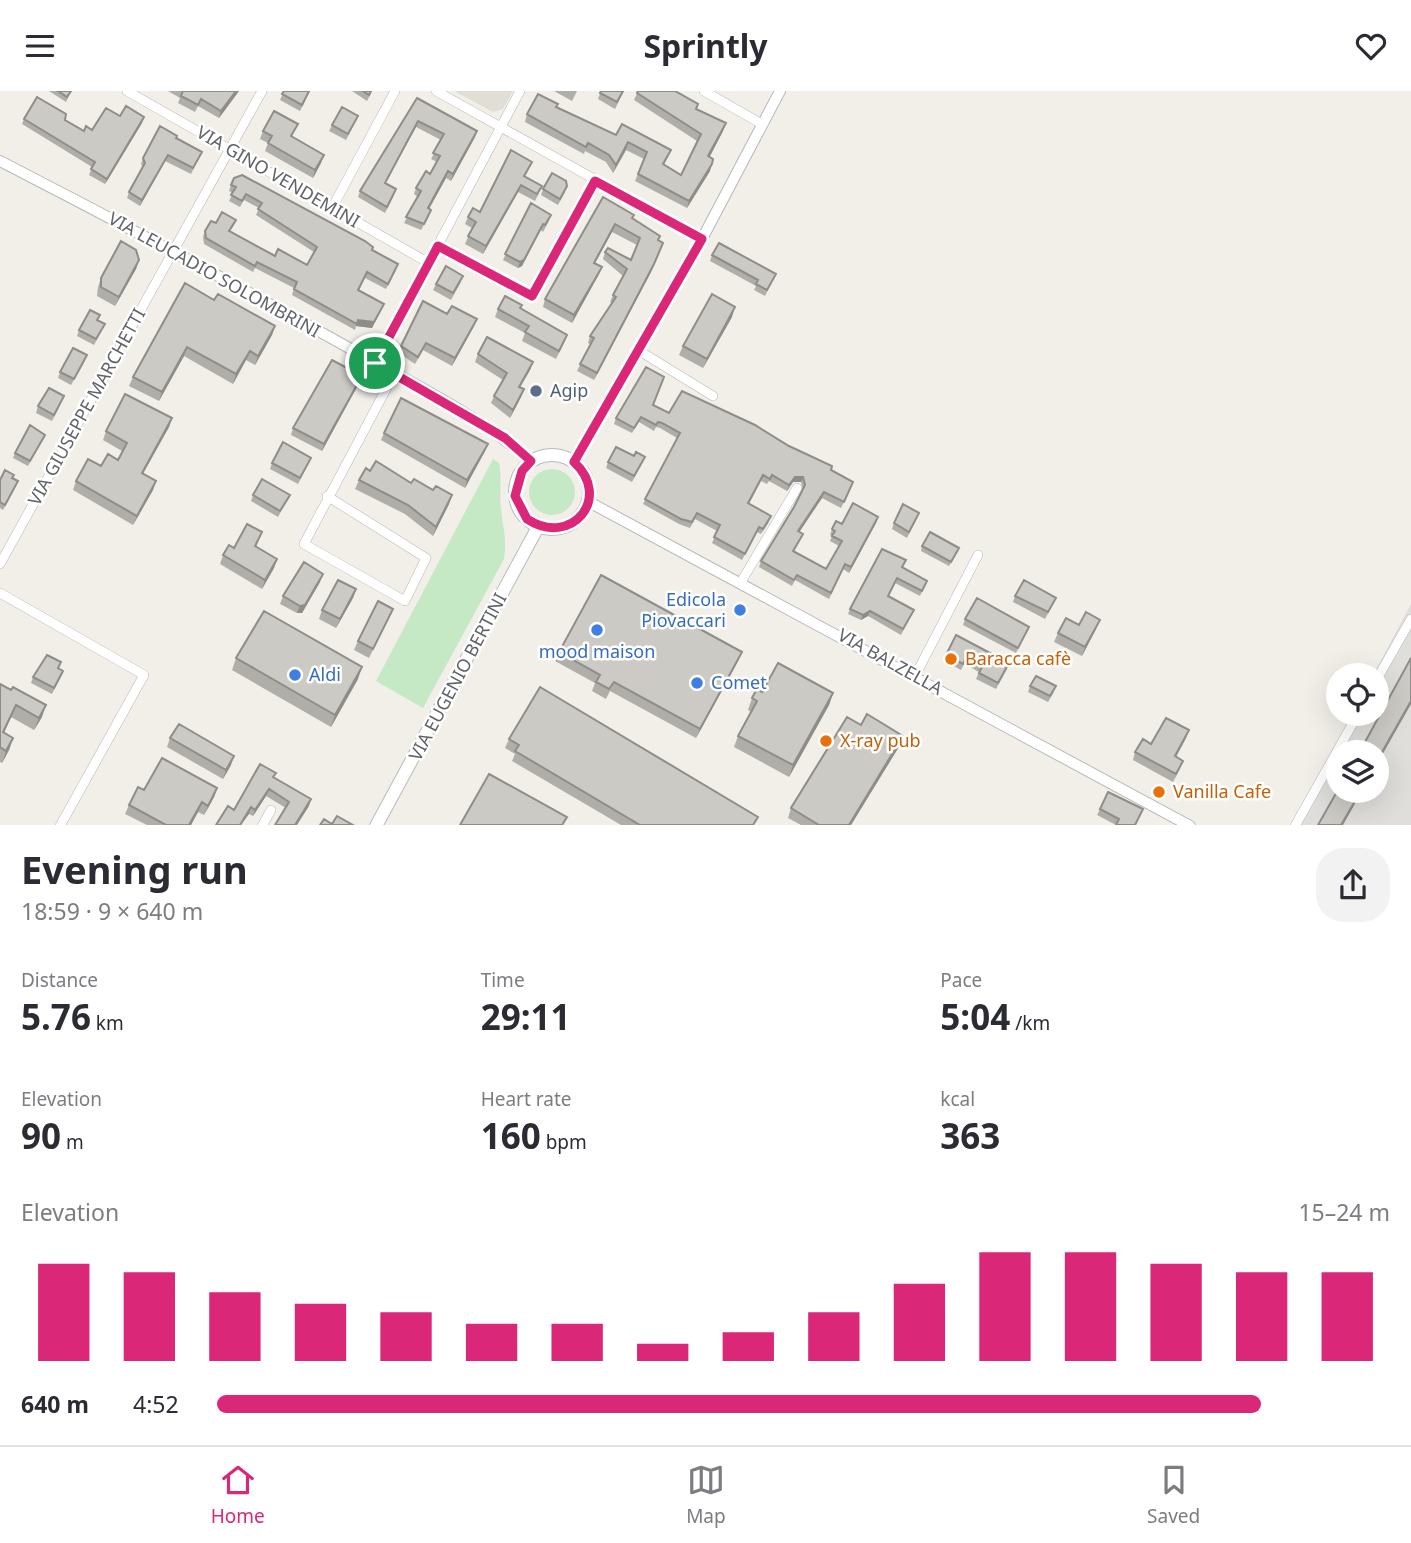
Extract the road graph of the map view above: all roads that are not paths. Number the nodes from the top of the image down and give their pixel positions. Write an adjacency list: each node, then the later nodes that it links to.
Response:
1 (127, 91): 10 (street, VIA GINO VENDEMINI)
2 (262, 91): 10 (street, VIA GIUSEPPE MARCHETTI)
3 (395, 91): 13 (street)
4 (436, 91): 9 (street)
5 (520, 91): 9 (street)
6 (704, 91): 8 (street)
7 (780, 91): 8 (street)
8 (762, 124): 14 (street)
9 (501, 127): 12 (street); 15 (street)
10 (230, 149): 13 (street, VIA GINO VENDEMINI); 16 (street, VIA GIUSEPPE MARCHETTI)
11 (0, 161): 16 (street, VIA LEUCADIO SOLOMBRINI)
12 (595, 181): 14 (street); 15 (street)
13 (332, 208): 17 (street, VIA GINO VENDEMINI)
14 (702, 239): 18 (street)
15 (438, 246): 17 (street)
16 (173, 250): 19 (street, VIA LEUCADIO SOLOMBRINI); 29 (street, VIA GIUSEPPE MARCHETTI)
17 (429, 263): 19 (street)
18 (638, 350): 21 (street); 23 (street)
19 (375, 363): 20 (street, VIA LEUCADIO SOLOMBRINI)
20 (394, 374): 22 (street, VIA LEUCADIO SOLOMBRINI); 25 (street)
21 (713, 396)
22 (531, 461): 23 (main road); 27 (main road)
23 (574, 462): 26 (main road)
24 (797, 488): 30 (street)
25 (327, 496): 25 (street)
26 (589, 502): 27 (main road); 30 (street, VIA BALZELLA)
27 (538, 527): 39 (main road, VIA EUGENIO BERTINI)
28 (978, 555): 34 (street)
29 (0, 564)
30 (741, 582): 34 (street, VIA BALZELLA)
31 (0, 593): 37 (street)
32 (1411, 619): 33 (street)
33 (1386, 663)
34 (915, 676): 40 (street, VIA BALZELLA)
35 (1351, 726): 41 (street)
36 (271, 810): 38 (street)
37 (60, 825)
38 (262, 825)
39 (376, 825)
40 (1190, 825)
41 (1295, 825)

